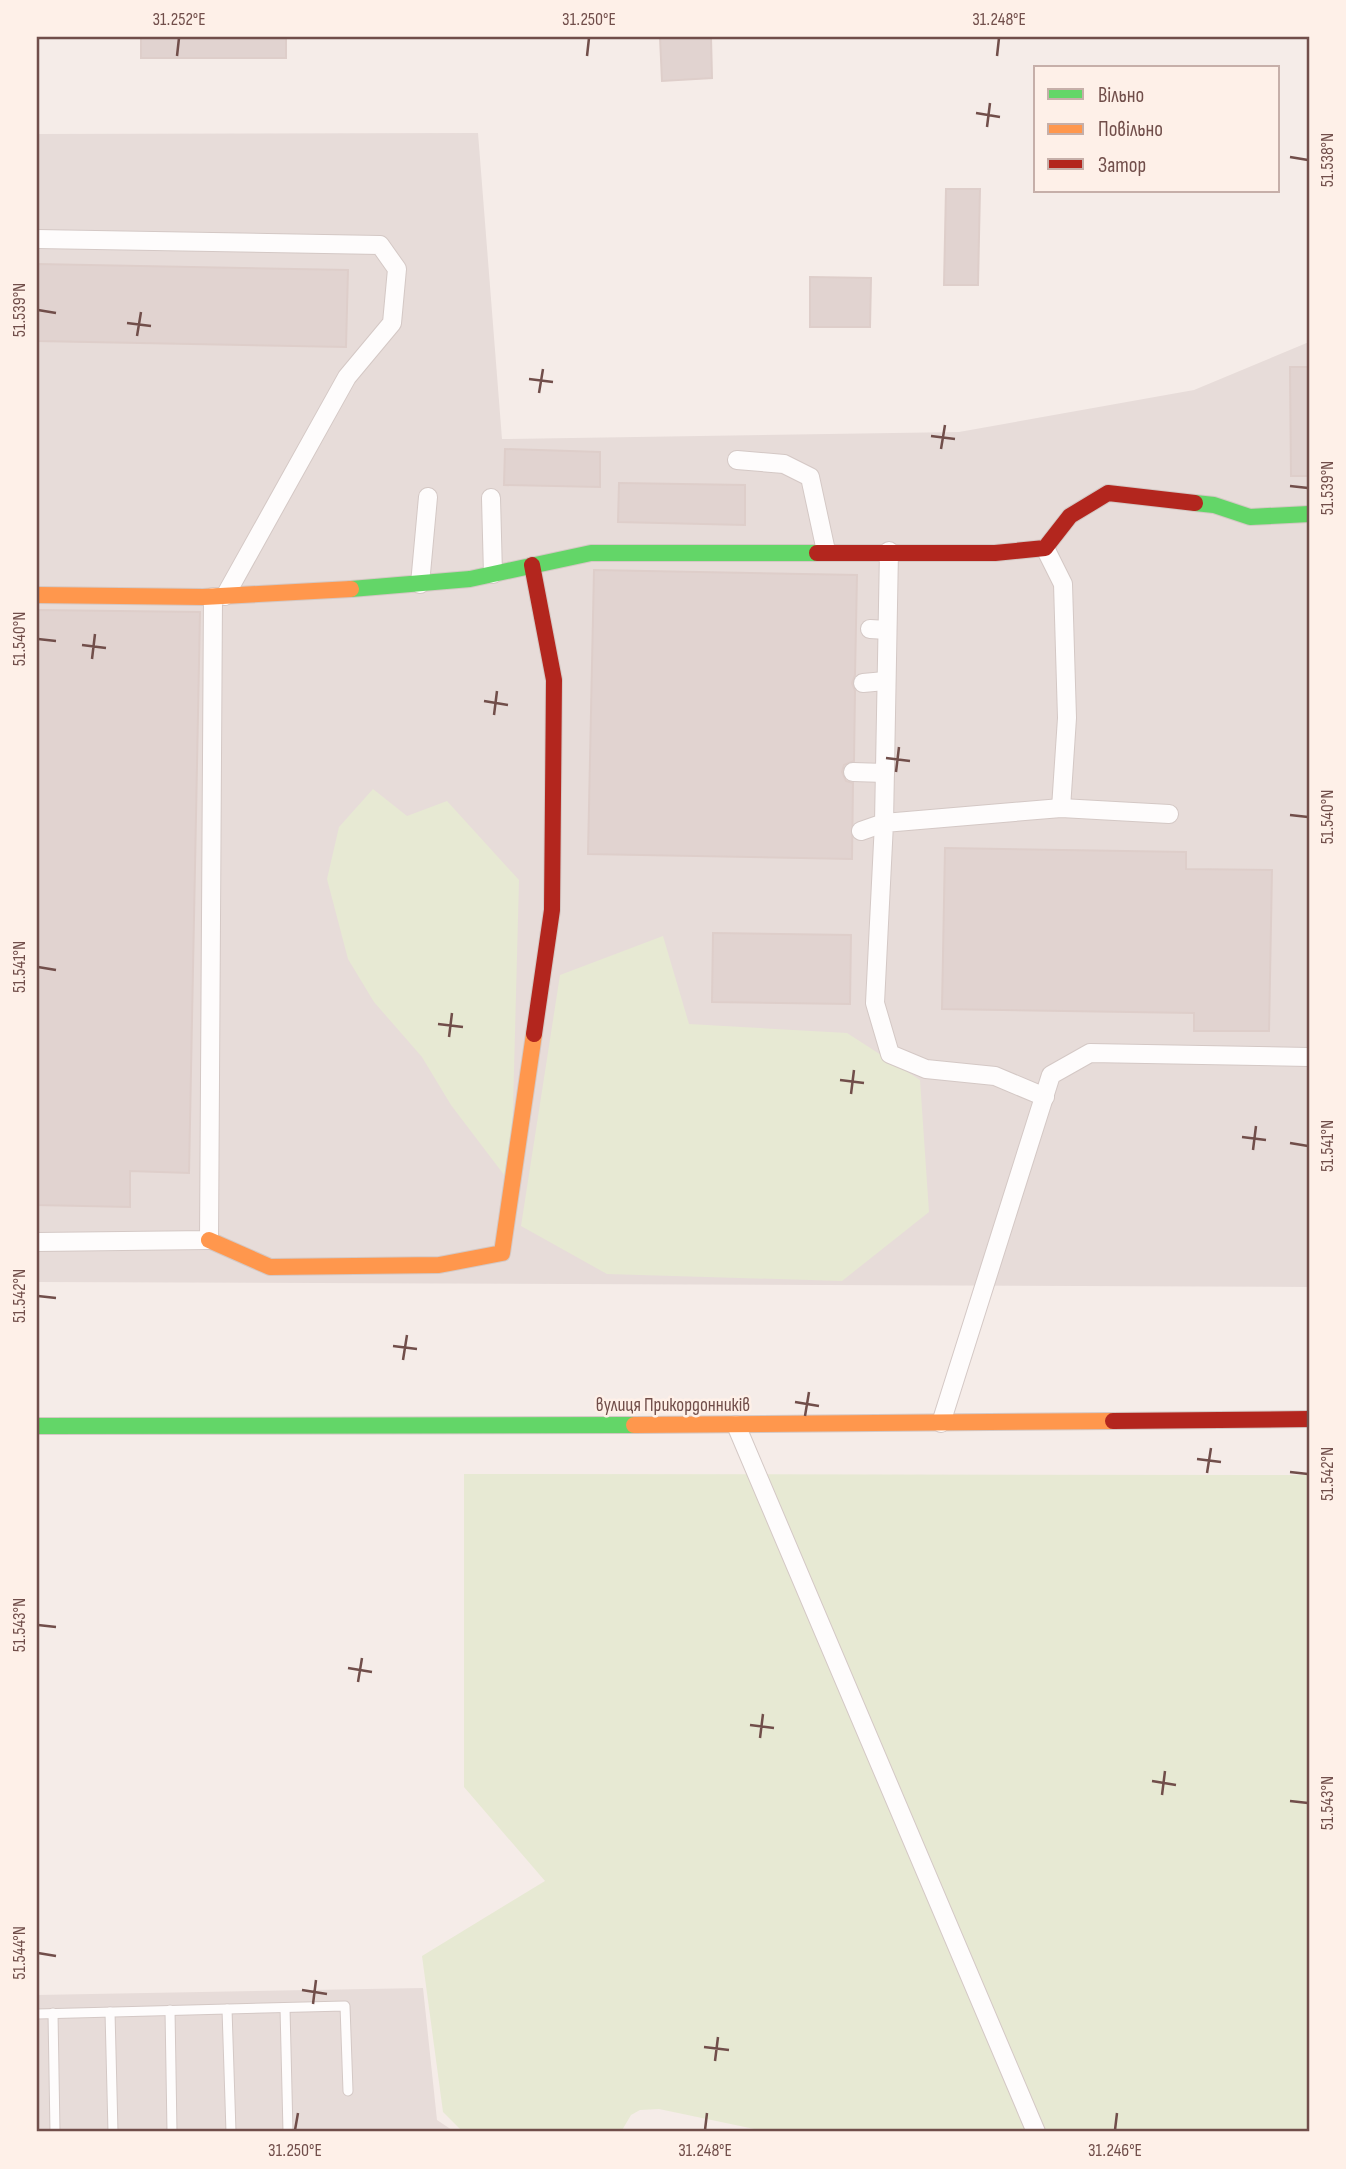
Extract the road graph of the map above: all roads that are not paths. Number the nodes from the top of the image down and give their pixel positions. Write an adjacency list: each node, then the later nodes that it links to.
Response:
1 (37, 239): 13 (street)
2 (737, 460): 7 (street)
3 (428, 497): 11 (street)
4 (491, 498): 10 (street)
5 (1309, 514): 6 (street)
6 (1045, 548): 8 (street); 18 (street)
7 (826, 551): 8 (street); 9 (street)
8 (889, 551): 14 (street)
9 (532, 565): 10 (street); 24 (street)
10 (493, 574): 11 (street)
11 (420, 584): 13 (street)
12 (37, 595): 13 (street)
13 (219, 596): 24 (street)
14 (885, 681): 15 (street); 17 (street)
15 (863, 683)
16 (853, 772): 17 (street)
17 (885, 773): 20 (street)
18 (1061, 808): 19 (street); 20 (street)
19 (1169, 814)
20 (884, 823): 21 (street); 23 (street)
21 (861, 831)
22 (1309, 1057): 23 (street)
23 (1045, 1097): 27 (street)
24 (209, 1240): 25 (street)
25 (37, 1242)
26 (1309, 1419): 27 (street, вулиця Прикордонників)
27 (941, 1423): 28 (street, вулиця Прикордонників)
28 (736, 1425): 29 (street, вулиця Прикордонників); 42 (street)
29 (37, 1426)
30 (285, 2008): 31 (lane); 36 (lane); 41 (lane)
31 (227, 2009): 32 (lane); 40 (lane)
32 (170, 2010): 33 (lane); 39 (lane)
33 (110, 2012): 34 (lane); 38 (lane)
34 (53, 2013): 35 (lane); 37 (lane)
35 (37, 2014)
36 (348, 2091)
37 (55, 2132)
38 (113, 2132)
39 (172, 2132)
40 (231, 2132)
41 (288, 2132)
42 (1036, 2132)

